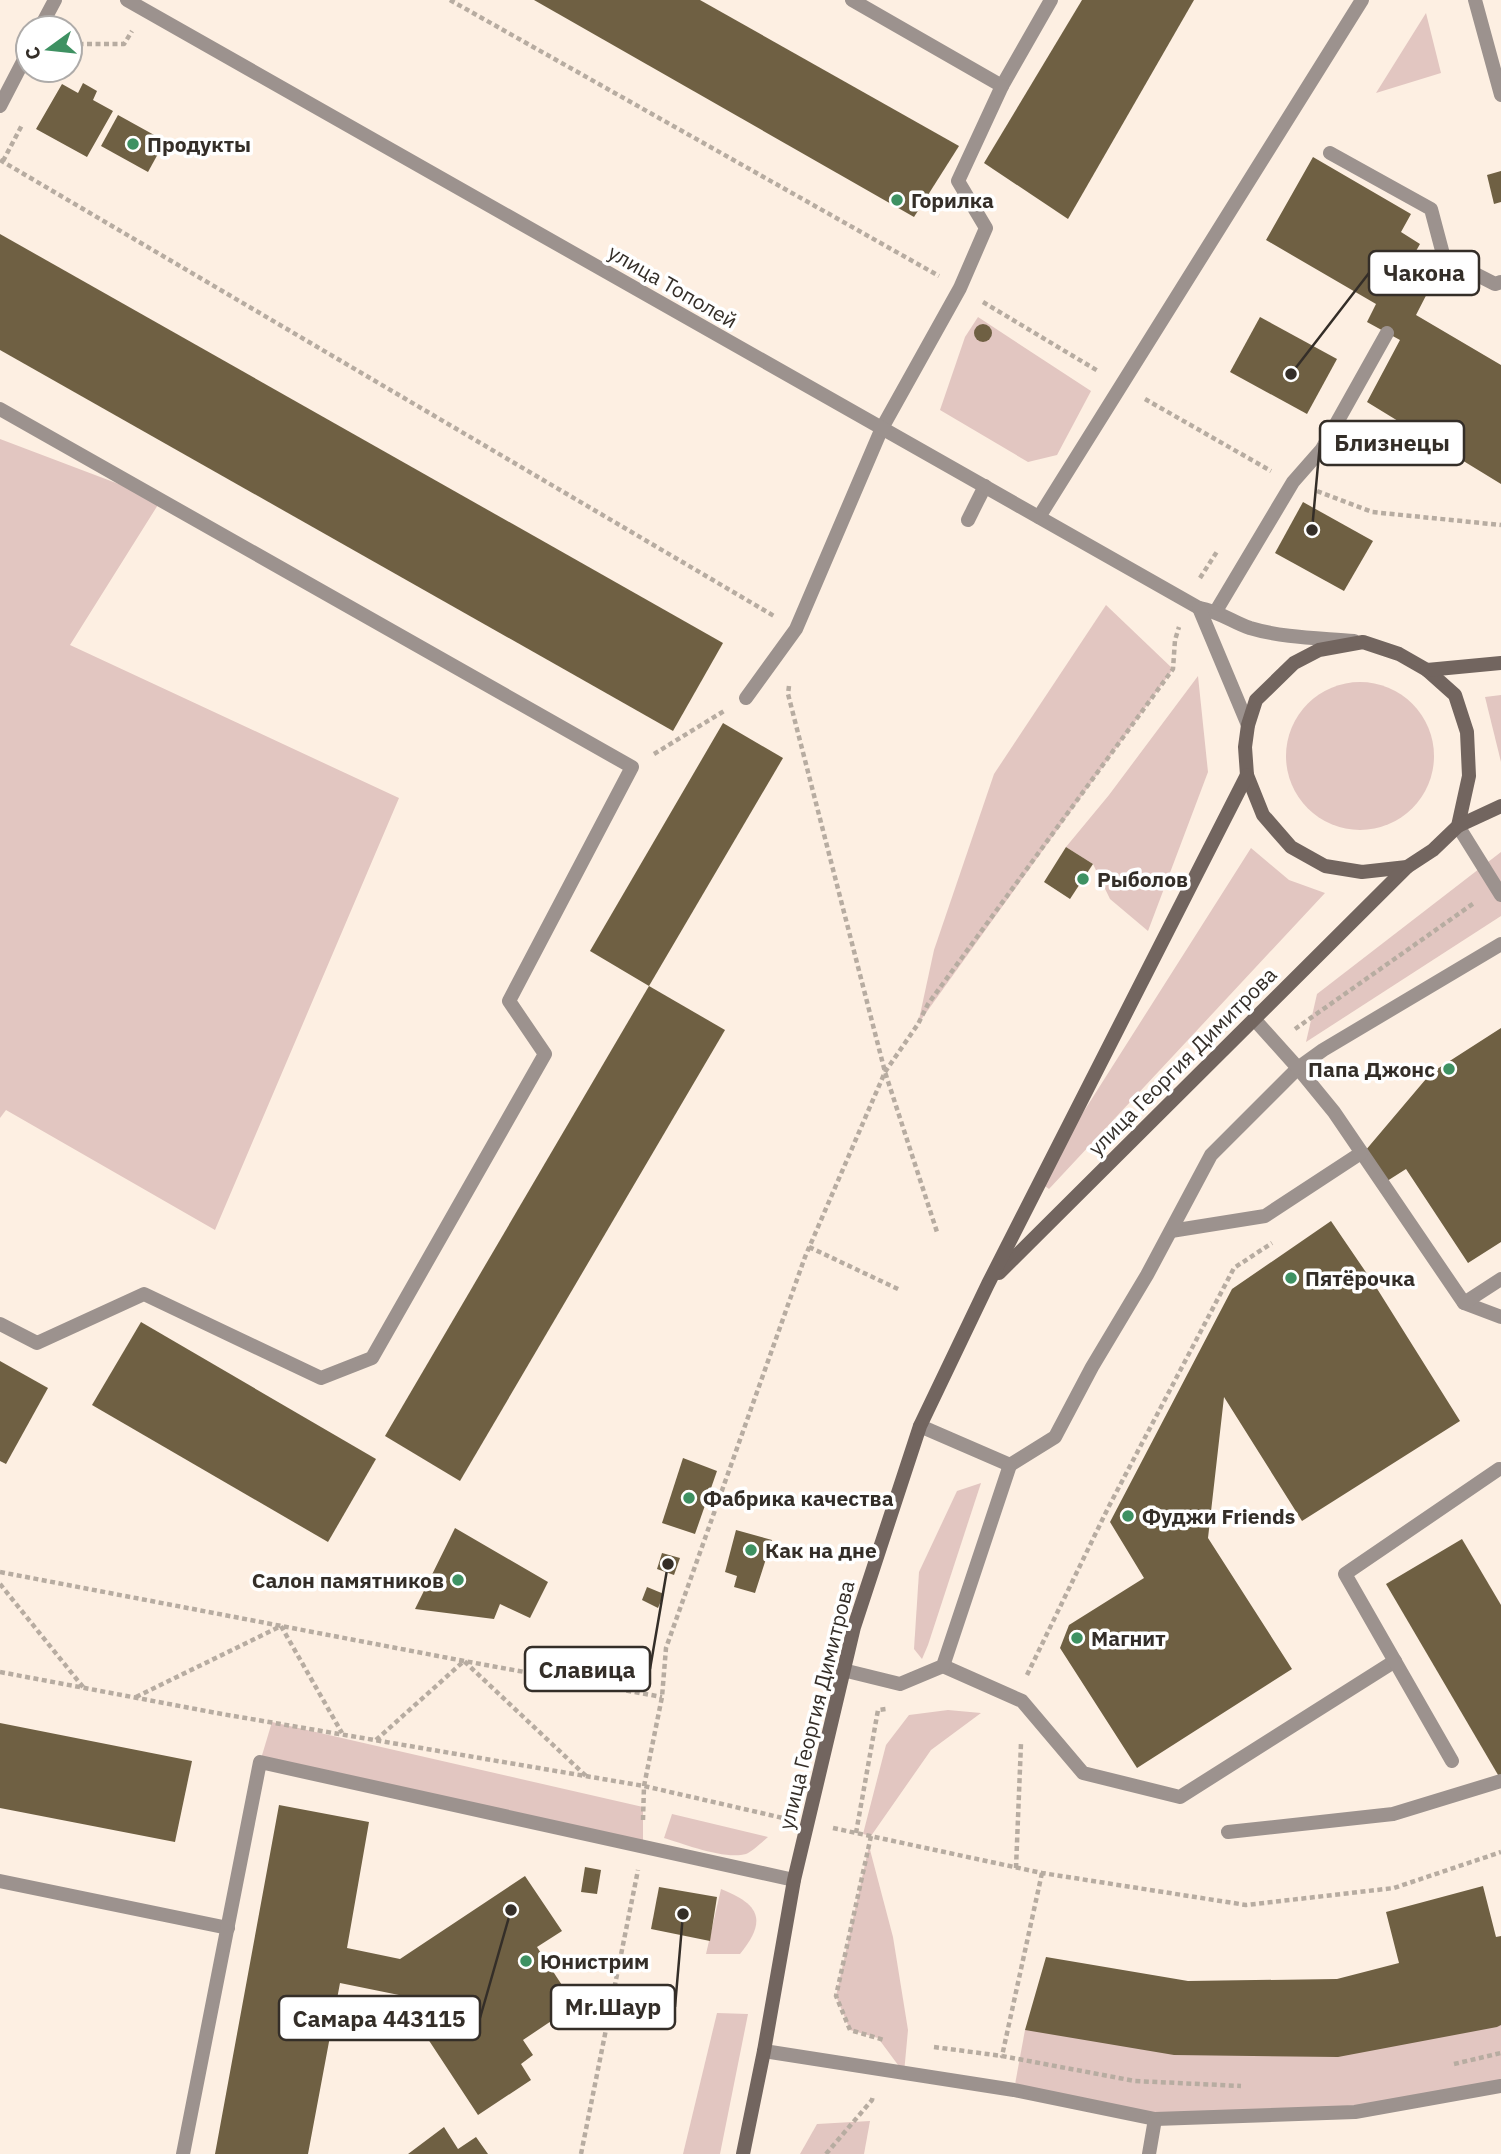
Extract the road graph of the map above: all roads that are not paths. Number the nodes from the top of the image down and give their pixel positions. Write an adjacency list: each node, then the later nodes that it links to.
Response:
1 (127, 0): 16 (street, улица Тополей)
2 (852, 0): 7 (street)
3 (1051, 0): 7 (street)
4 (1362, 0): 18 (street)
5 (1475, 0): 8 (street)
6 (14, 78): 9 (street)
7 (1002, 86): 16 (street)
8 (1501, 95)
9 (0, 106)
10 (1330, 153): 11 (street)
11 (1444, 258): 12 (street); 13 (street)
12 (1422, 272)
13 (1501, 282)
14 (1387, 332): 21 (street)
15 (0, 409): 41 (street)
16 (882, 428): 17 (street, улица Тополей); 25 (street)
17 (985, 486): 18 (street, улица Тополей); 19 (street)
18 (1039, 517): 20 (street, улица Тополей)
19 (968, 520)
20 (1199, 608): 21 (street, улица Тополей); 26 (street)
21 (1216, 611): 22 (street, улица Тополей)
22 (1363, 642): 24 (main road); 26 (main road)
23 (1501, 663): 24 (main road)
24 (1427, 670): 29 (main road)
25 (746, 698)
26 (1248, 725): 27 (main road)
27 (1247, 775): 30 (main road); 38 (main road, улица Георгия Димитрова)
28 (1501, 806): 29 (main road)
29 (1458, 826): 30 (main road); 31 (street)
30 (1406, 867): 33 (main road, улица Георгия Димитрова)
31 (1499, 891)
32 (1501, 943): 34 (street)
33 (1254, 1018): 34 (street); 38 (main road, улица Георгия Димитрова)
34 (1302, 1066): 35 (street); 36 (street)
35 (1361, 1153): 36 (street); 39 (street)
36 (1171, 1231): 43 (street)
37 (1501, 1279): 39 (street)
38 (988, 1284): 42 (main road, улица Георгия Димитрова)
39 (1464, 1303): 40 (street)
40 (1501, 1317)
41 (0, 1324)
42 (920, 1426): 43 (street); 47 (main road, улица Георгия Димитрова)
43 (1010, 1465): 46 (street)
44 (1500, 1470): 45 (street)
45 (1395, 1661): 46 (street); 48 (street)
46 (943, 1666): 47 (street)
47 (844, 1670): 51 (main road, улица Георгия Димитрова)
48 (1452, 1761)
49 (1501, 1781): 50 (street)
50 (1228, 1832)
51 (794, 1880): 53 (street); 54 (main road, улица Георгия Димитрова)
52 (0, 1881): 53 (street)
53 (228, 1928): 57 (street)
54 (764, 2051): 56 (street); 58 (main road, улица Георгия Димитрова)
55 (1501, 2086): 56 (street)
56 (1156, 2119): 59 (street)
57 (183, 2154)
58 (743, 2154)
59 (1149, 2154)

